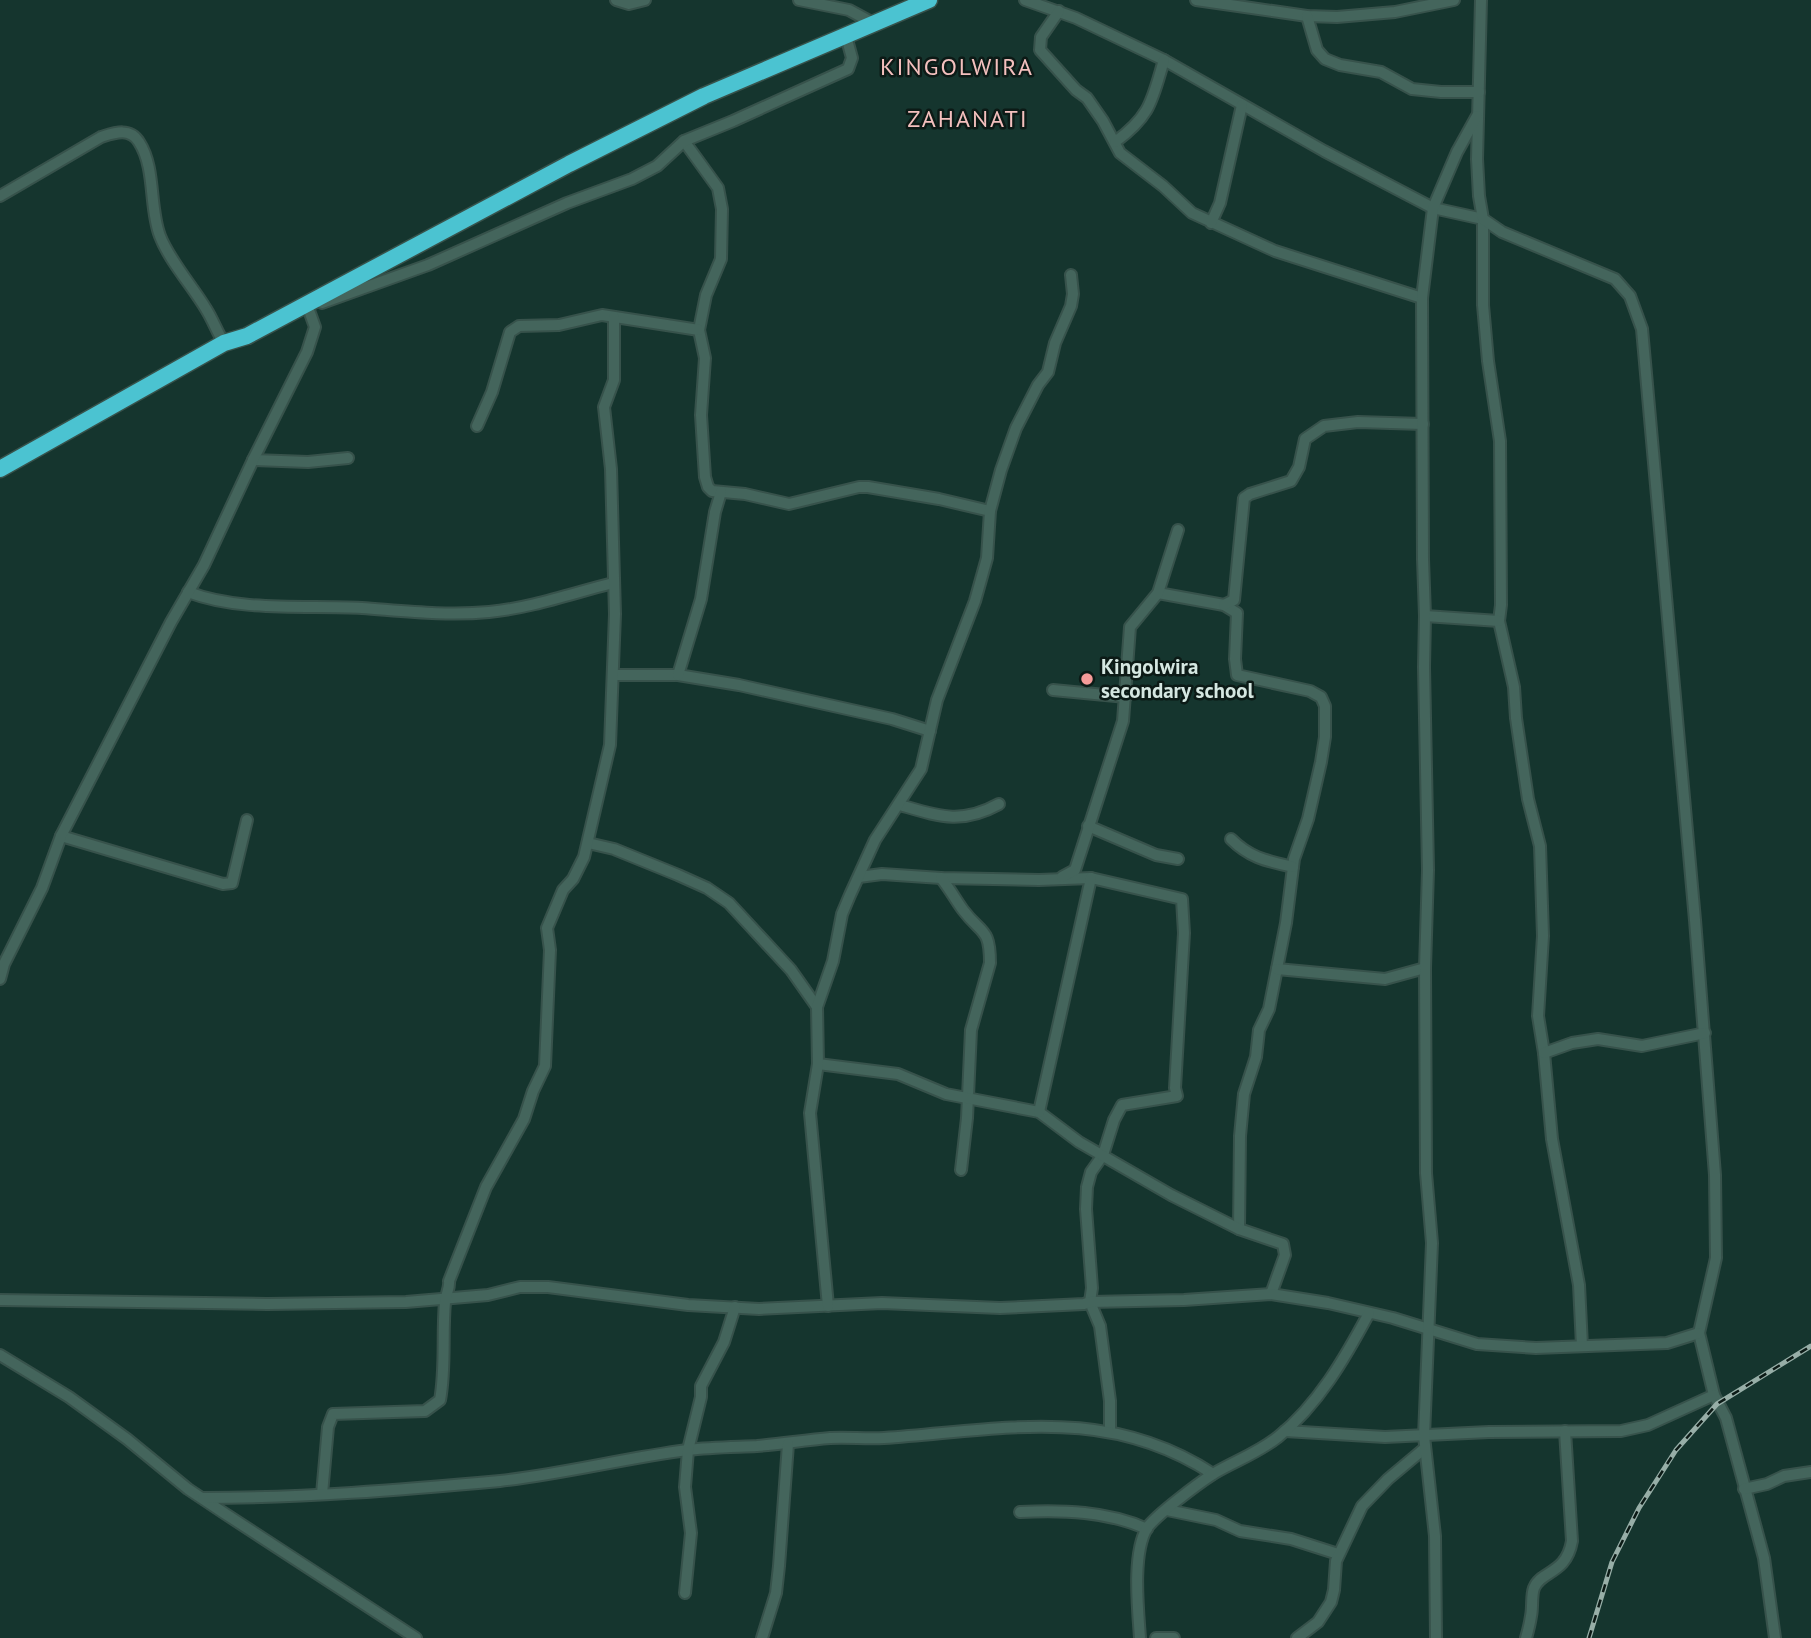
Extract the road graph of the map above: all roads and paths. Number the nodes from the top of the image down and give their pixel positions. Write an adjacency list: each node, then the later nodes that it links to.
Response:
1 (616, 0): 2 (street)
2 (645, 0)
3 (799, 0): 11 (street)
4 (929, 0): 11 (highway)
5 (1025, 0): 9 (street)
6 (1196, 0): 10 (street)
7 (1454, 0): 10 (street)
8 (1481, 0): 14 (street)
9 (1059, 11): 13 (street); 18 (street)
10 (1307, 16): 14 (street)
11 (873, 23): 12 (highway)
12 (846, 36): 17 (street); 25 (highway)
13 (1164, 60): 15 (street); 18 (street)
14 (1479, 92): 16 (street)
15 (1242, 105): 20 (street); 22 (street)
16 (1479, 114): 20 (street); 21 (street)
17 (684, 141): 25 (street); 27 (street)
18 (1115, 142): 22 (street)
19 (0, 196): 28 (street)
20 (1433, 208): 21 (street); 24 (street)
21 (1483, 219): 42 (street); 65 (street)
22 (1212, 223): 24 (street)
23 (1071, 275): 35 (street)
24 (1422, 298): 29 (street)
25 (308, 305): 28 (highway); 32 (street)
26 (614, 317): 27 (street); 30 (street); 37 (street)
27 (699, 330): 34 (street)
28 (223, 343): 33 (highway)
29 (1423, 424): 40 (street); 41 (street)
30 (477, 426)
31 (348, 458): 32 (street)
32 (253, 460): 38 (street)
33 (0, 469)
34 (721, 492): 35 (street); 44 (street)
35 (990, 511): 47 (street)
36 (1178, 530): 39 (street)
37 (613, 583): 38 (street); 43 (street)
38 (188, 592): 52 (street)
39 (1158, 593): 40 (street); 46 (street)
40 (1224, 605): 56 (street)
41 (1426, 616): 42 (street); 61 (street)
42 (1499, 621): 66 (street)
43 (613, 674): 44 (street); 54 (street)
44 (678, 676): 47 (street)
45 (1053, 690): 46 (street)
46 (1126, 697): 51 (street)
47 (930, 731): 49 (street)
48 (999, 804): 49 (street)
49 (900, 805): 57 (street)
50 (247, 820): 52 (street)
51 (1088, 825): 55 (street); 59 (street)
52 (61, 836): 63 (street)
53 (1231, 839): 56 (street)
54 (588, 843): 64 (street); 75 (street)
55 (1178, 859)
56 (1293, 867): 62 (street)
57 (859, 877): 58 (street); 64 (street)
58 (941, 878): 59 (street); 68 (street)
59 (1060, 878): 60 (street)
60 (1091, 878): 69 (street); 70 (street)
61 (1425, 968): 62 (street); 80 (street)
62 (1277, 969): 72 (street)
63 (0, 979)
64 (817, 1007): 67 (street)
65 (1705, 1033): 66 (street); 81 (street)
66 (1544, 1053): 82 (street)
67 (818, 1064): 68 (street); 77 (street)
68 (968, 1098): 69 (street); 71 (street)
69 (1040, 1112): 70 (street)
70 (1103, 1154): 72 (street); 76 (street)
71 (961, 1170)
72 (1239, 1229): 73 (street)
73 (1271, 1294): 76 (street); 79 (street)
74 (0, 1300): 75 (street)
75 (445, 1300): 78 (street); 94 (street)
76 (1090, 1301): 77 (street); 87 (street)
77 (828, 1306): 78 (street)
78 (736, 1307): 90 (street)
79 (1369, 1313): 80 (street); 85 (street)
80 (1429, 1331): 82 (street); 88 (street)
81 (1699, 1333): 82 (street); 84 (street)
82 (1582, 1346)
83 (0, 1356): 95 (street)
84 (1714, 1395): 86 (street); 93 (street)
85 (1284, 1431): 88 (street); 92 (street)
86 (1565, 1431): 88 (street); 108 (street)
87 (1110, 1432): 89 (street); 92 (street)
88 (1425, 1442): 99 (street); 107 (street)
89 (788, 1444): 90 (street); 102 (street)
90 (688, 1450): 94 (street); 100 (street)
91 (1811, 1472): 93 (street)
92 (1213, 1474): 96 (street)
93 (1744, 1489): 109 (street)
94 (322, 1494): 95 (street)
95 (203, 1498): 101 (street)
96 (1167, 1510): 98 (street); 99 (street)
97 (1020, 1512): 98 (street)
98 (1147, 1529): 103 (street)
99 (1338, 1554): 106 (street)
100 (685, 1593)
101 (416, 1638)
102 (762, 1638)
103 (1140, 1638)
104 (1156, 1638): 105 (street)
105 (1174, 1638)
106 (1297, 1638)
107 (1436, 1638)
108 (1526, 1638)
109 (1775, 1638)

